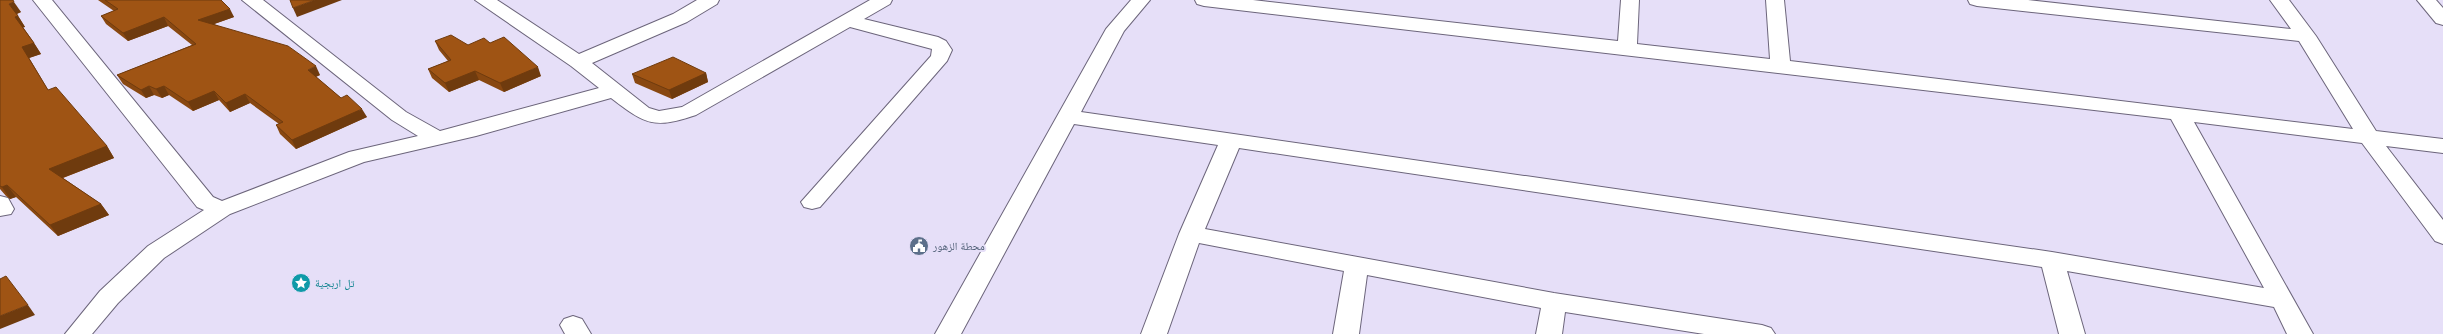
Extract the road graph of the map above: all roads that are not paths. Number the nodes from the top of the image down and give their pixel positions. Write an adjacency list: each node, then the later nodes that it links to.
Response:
1 (42, 0): 27 (street)
2 (251, 0): 23 (street)
3 (486, 0): 17 (street)
4 (710, 0): 17 (street)
5 (883, 0): 14 (street)
6 (1142, 0): 21 (street)
7 (1204, 0): 16 (street)
8 (1630, 0): 16 (street)
9 (1775, 0): 18 (street)
10 (1977, 0): 15 (street)
11 (2279, 0): 15 (street)
12 (2426, 0): 13 (street)
13 (2443, 19)
14 (850, 20): 19 (street); 26 (street)
15 (2306, 36): 22 (street)
16 (1627, 48): 18 (street)
17 (578, 62): 19 (street)
18 (1781, 66): 20 (street)
19 (613, 91): 23 (street)
20 (2178, 113): 22 (street); 32 (street)
21 (1069, 117): 24 (street); 35 (street)
22 (2368, 136): 25 (street); 29 (street)
23 (436, 138): 27 (street)
24 (1232, 141): 28 (street); 30 (street)
25 (2443, 146)
26 (812, 202)
27 (222, 209): 34 (street)
28 (1191, 234): 31 (street); 36 (street)
29 (2443, 236)
30 (2052, 260): 32 (street); 40 (street)
31 (1357, 264): 33 (street); 37 (street)
32 (2283, 300): 41 (street)
33 (1554, 302): 38 (street); 39 (street)
34 (78, 334)
35 (948, 334)
36 (1154, 334)
37 (1346, 334)
38 (1549, 334)
39 (1762, 334)
40 (2072, 334)
41 (2300, 334)

